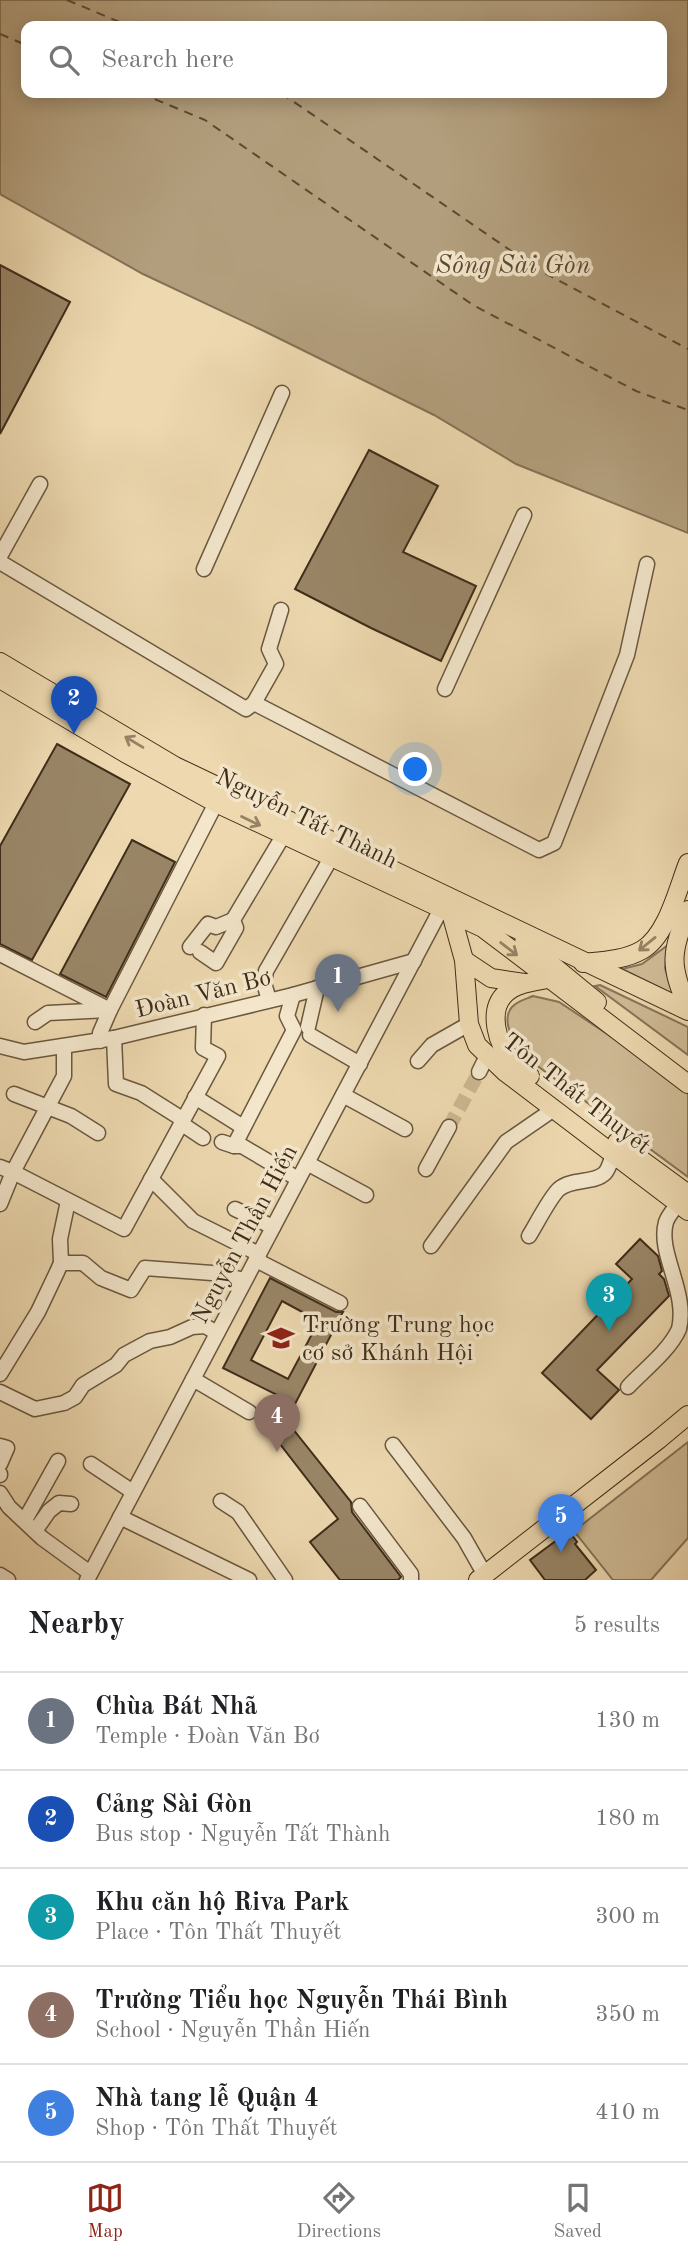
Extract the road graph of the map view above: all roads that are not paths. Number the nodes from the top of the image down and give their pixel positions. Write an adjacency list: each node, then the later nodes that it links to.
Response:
1 (282, 393): 6 (street)
2 (40, 484): 4 (street)
3 (524, 515): 10 (street)
4 (1, 553): 11 (street)
5 (647, 564): 11 (street)
6 (204, 569)
7 (281, 610): 11 (street)
8 (0, 662): 19 (main road, Nguyễn Tất Thành, one-way to 8)
9 (0, 679): 12 (main road, Nguyễn Tất Thành)
10 (445, 689)
11 (254, 703)
12 (216, 803): 13 (main road, Nguyễn Tất Thành, one-way to 13); 31 (street)
13 (283, 836): 14 (main road, Nguyễn Tất Thành); 18 (street)
14 (331, 858): 17 (main road, Nguyễn Tất Thành); 28 (street)
15 (688, 863): 23 (main road, one-way to 23)
16 (688, 910): 30 (main road)
17 (446, 911): 21 (main road, Tôn Thất Thuyết); 22 (street, Nguyễn Thần Hiến); 24 (main road, Nguyễn Tất Thành, one-way to 24)
18 (233, 920): 18 (street)
19 (503, 924): 23 (main road, Nguyễn Tất Thành); 29 (main road, Nguyễn Tất Thành)
20 (0, 954): 31 (street)
21 (464, 960): 25 (main road); 34 (main road, Tôn Thất Thuyết)
22 (414, 961): 26 (street, Đoàn Văn Bơ); 39 (street, Nguyễn Thần Hiến)
23 (583, 962): 30 (main road, Nguyễn Tất Thành)
24 (547, 979): 25 (main road); 29 (main road, Nguyễn Tất Thành)
25 (526, 983): 53 (main road, Tôn Thất Thuyết)
26 (317, 988): 27 (street, Đoàn Văn Bơ); 39 (street)
27 (293, 995): 28 (street, Đoàn Văn Bơ); 48 (street)
28 (269, 1000): 32 (street, Đoàn Văn Bơ)
29 (591, 1004): 40 (main road); 41 (main road)
30 (688, 1009)
31 (110, 1010): 33 (street); 35 (street)
32 (204, 1015): 35 (street, Đoàn Văn Bơ); 44 (street)
33 (35, 1022)
34 (469, 1024): 38 (street); 46 (main road, Tôn Thất Thuyết)
35 (107, 1039): 37 (street, Đoàn Văn Bơ); 47 (street)
36 (0, 1046): 37 (street, Đoàn Văn Bơ)
37 (64, 1048): 45 (street)
38 (418, 1061)
39 (359, 1064): 43 (street, Nguyễn Thần Hiến)
40 (688, 1070)
41 (688, 1084)
42 (14, 1094): 45 (street)
43 (343, 1095): 50 (street); 54 (street, Nguyễn Thần Hiến)
44 (195, 1097): 47 (street); 48 (street)
45 (48, 1107): 51 (street); 56 (street)
46 (554, 1109): 53 (main road, Tôn Thất Thuyết); 66 (street)
47 (182, 1122): 52 (street); 57 (street)
48 (243, 1127): 58 (street)
49 (449, 1127): 55 (street)
50 (405, 1129)
51 (98, 1133)
52 (203, 1138)
53 (616, 1149): 61 (main road, Tôn Thất Thuyết); 65 (street)
54 (307, 1163): 58 (street, Nguyễn Thần Hiến); 59 (street)
55 (426, 1169)
56 (7, 1170): 60 (street); 62 (street)
57 (151, 1179): 60 (street); 67 (street)
58 (298, 1179): 64 (street, Nguyễn Thần Hiến)
59 (366, 1195)
60 (68, 1201): 68 (street)
61 (685, 1203): 74 (street)
62 (0, 1204)
63 (235, 1209): 64 (street)
64 (273, 1227): 67 (street, Nguyễn Thần Hiến)
65 (529, 1236)
66 (431, 1246)
67 (258, 1257): 69 (street, Nguyễn Thần Hiến); 70 (street)
68 (61, 1263): 69 (street); 72 (street)
69 (245, 1280): 71 (street, Nguyễn Thần Hiến)
70 (340, 1303)
71 (217, 1333): 73 (street, Nguyễn Thần Hiến); 75 (street)
72 (0, 1374)
73 (193, 1379): 76 (street); 83 (street, Nguyễn Thần Hiến)
74 (628, 1387)
75 (0, 1392)
76 (248, 1412)
77 (688, 1415): 94 (main road)
78 (393, 1445): 94 (street)
79 (4, 1447): 81 (street)
80 (58, 1461): 89 (street)
81 (0, 1464)
82 (91, 1464): 83 (street)
83 (133, 1492): 88 (street, Nguyễn Thần Hiến)
84 (0, 1493): 89 (street)
85 (221, 1501): 95 (street)
86 (71, 1504): 90 (street)
87 (360, 1506): 98 (street)
88 (120, 1517): 93 (street, Nguyễn Thần Hiến); 97 (street)
89 (24, 1520): 90 (street)
90 (40, 1535): 91 (street); 93 (street)
91 (37, 1553)
92 (0, 1575): 96 (street)
93 (89, 1576)
94 (482, 1578)
95 (283, 1579)
96 (8, 1580)
97 (249, 1580)
98 (411, 1580)

